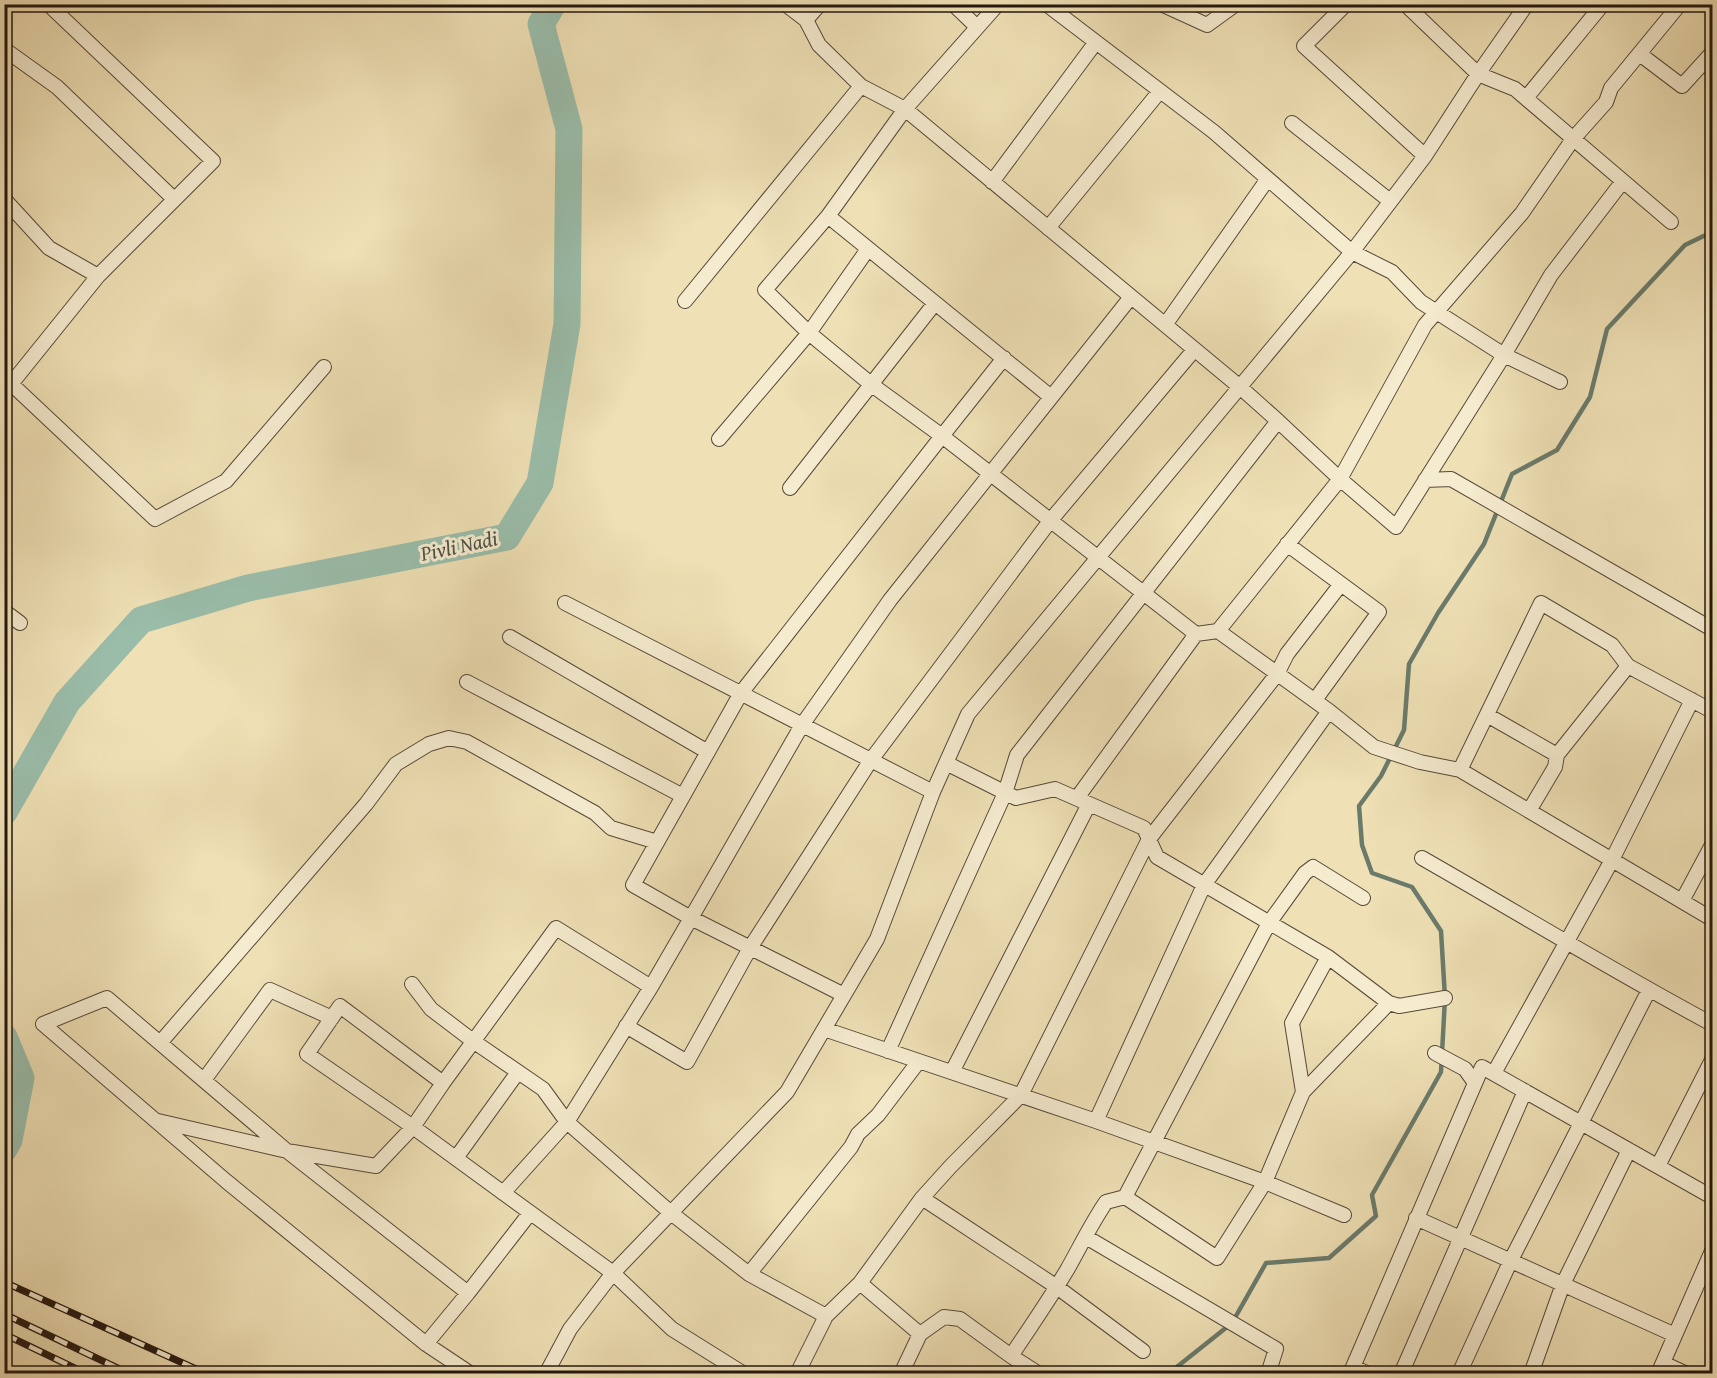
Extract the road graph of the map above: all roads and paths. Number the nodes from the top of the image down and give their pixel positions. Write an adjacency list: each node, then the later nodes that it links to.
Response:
1 (48, 4): 32 (street)
2 (785, 4): 14 (street)
3 (820, 4): 14 (street)
4 (953, 4): 15 (street)
5 (998, 4): 15 (street)
6 (1046, 4): 16 (street)
7 (1161, 4): 8 (street)
8 (1236, 4)
9 (1346, 4): 27 (street)
10 (1405, 4): 20 (street)
11 (1527, 4): 20 (street)
12 (1603, 4): 23 (street)
13 (1680, 4): 19 (street)
14 (806, 20): 21 (street)
15 (977, 27): 24 (street)
16 (1096, 42): 22 (street); 30 (street)
17 (4, 49): 32 (street)
18 (1713, 53): 19 (street)
19 (1641, 55): 26 (street)
20 (1478, 74): 23 (street); 27 (street)
21 (861, 86): 24 (street); 41 (street)
22 (1160, 91): 28 (street); 36 (street)
23 (1526, 98): 26 (street)
24 (905, 109): 30 (street); 34 (street)
25 (1292, 123): 33 (street)
26 (1573, 138): 29 (street); 43 (street)
27 (1425, 156): 33 (street)
28 (1267, 180): 38 (street); 44 (street)
29 (1623, 181): 35 (street); 47 (street)
30 (992, 182): 36 (street)
31 (4, 199): 39 (street)
32 (174, 199): 39 (street)
33 (1390, 201): 38 (street)
34 (828, 216): 37 (street); 45 (street)
35 (1671, 222)
36 (1048, 228): 40 (street)
37 (868, 249): 42 (street); 45 (street)
38 (1352, 252): 43 (street); 53 (street)
39 (98, 276): 50 (street)
40 (1131, 297): 44 (street); 54 (street)
41 (685, 301)
42 (935, 303): 48 (street); 52 (street)
43 (1437, 310): 47 (street); 59 (street)
44 (1165, 325): 46 (street)
45 (809, 333): 52 (street); 57 (street)
46 (1194, 350): 53 (street); 62 (street)
47 (1504, 355): 51 (street); 60 (street)
48 (1004, 358): 54 (street); 56 (street)
49 (324, 368): 50 (street)
50 (8, 380)
51 (1560, 382)
52 (872, 385): 56 (street); 61 (street)
53 (1240, 387): 55 (street); 64 (street)
54 (1051, 397): 58 (street)
55 (1278, 420): 59 (street); 66 (street)
56 (942, 436): 58 (street); 77 (street)
57 (720, 439)
58 (989, 473): 62 (street); 83 (street)
59 (1340, 480): 60 (street); 63 (street)
60 (1425, 480): 70 (street)
61 (790, 488)
62 (1050, 521): 64 (street); 86 (street)
63 (1287, 544): 65 (street); 71 (street)
64 (1098, 558): 66 (street); 87 (street)
65 (1341, 584): 75 (street); 78 (street)
66 (1142, 592): 72 (street); 90 (street)
67 (564, 603): 77 (street)
68 (4, 610): 69 (street)
69 (20, 623)
70 (1713, 628)
71 (1218, 631): 72 (street); 75 (street)
72 (1196, 634): 92 (street)
73 (510, 637): 84 (street)
74 (1629, 666): 79 (street); 82 (street); 85 (street)
75 (1276, 674): 78 (street); 94 (street)
76 (466, 682): 91 (street)
77 (741, 693): 83 (street); 84 (street)
78 (1315, 700): 80 (street)
79 (1692, 700): 81 (street); 98 (street)
80 (1329, 711): 88 (street); 99 (street)
81 (1713, 711)
82 (1487, 715): 85 (street); 88 (street)
83 (802, 725): 86 (street); 102 (street)
84 (708, 752): 91 (street)
85 (1557, 755): 93 (street)
86 (871, 760): 89 (street); 106 (street)
87 (946, 763): 89 (street); 90 (street)
88 (1460, 770): 93 (street)
89 (933, 792): 111 (street)
90 (1005, 793): 92 (street); 120 (street)
91 (683, 796): 95 (street)
92 (1083, 801): 94 (street); 125 (street)
93 (1528, 811): 98 (street)
94 (1149, 839): 99 (street); 132 (street)
95 (657, 842): 102 (street); 119 (street)
96 (1713, 845): 101 (street)
97 (1422, 858): 105 (street)
98 (1612, 860): 101 (street); 105 (street)
99 (1204, 885): 104 (street); 134 (street)
100 (1363, 898): 104 (street)
101 (1682, 901): 103 (street)
102 (691, 918): 106 (street); 109 (street)
103 (1713, 919)
104 (1269, 923): 107 (street); 138 (street)
105 (1567, 942): 110 (street); 126 (street)
106 (750, 948): 111 (street); 116 (street)
107 (1328, 957): 113 (street); 131 (street)
108 (412, 984): 118 (street)
109 (651, 987): 116 (street); 118 (street)
110 (1649, 990): 115 (street); 136 (street)
111 (844, 995): 117 (street)
112 (1446, 998): 113 (street)
113 (1389, 1004): 131 (street)
114 (332, 1018): 127 (street); 128 (street); 137 (street)
115 (1713, 1024)
116 (626, 1026): 135 (street)
117 (824, 1029): 120 (street); 149 (street)
118 (473, 1041): 124 (street); 128 (street)
119 (160, 1043): 127 (street); 133 (street)
120 (888, 1050): 123 (street)
121 (1435, 1053): 129 (street)
122 (1713, 1060): 142 (street)
123 (919, 1061): 125 (street); 157 (street)
124 (518, 1072): 135 (street); 141 (street)
125 (952, 1072): 132 (street)
126 (1494, 1073): 129 (street); 130 (street)
127 (204, 1080): 140 (street)
128 (443, 1083): 137 (street)
129 (1475, 1083): 151 (street)
130 (1525, 1091): 136 (street); 153 (street)
131 (1303, 1092): 143 (street)
132 (1021, 1095): 134 (street); 147 (street)
133 (156, 1120): 140 (street); 165 (street)
134 (1096, 1121): 138 (street)
135 (567, 1122): 144 (street); 149 (street)
136 (1582, 1123): 139 (street); 155 (street)
137 (413, 1126): 140 (street); 141 (street)
138 (1154, 1143): 143 (street); 145 (street)
139 (1629, 1150): 142 (street); 159 (street)
140 (287, 1151): 161 (street)
141 (456, 1158): 144 (street)
142 (1658, 1166): 146 (street)
143 (1265, 1182): 145 (street); 150 (street)
144 (503, 1193): 148 (street)
145 (1125, 1197): 152 (street)
146 (1713, 1197)
147 (922, 1198): 158 (street); 160 (street)
148 (530, 1213): 156 (street); 161 (street)
149 (671, 1214): 156 (street); 157 (street)
150 (1344, 1215)
151 (1416, 1218): 153 (street); 169 (street)
152 (1086, 1237): 160 (street); 176 (street)
153 (1460, 1239): 155 (street); 178 (street)
154 (1713, 1251): 164 (street)
155 (1510, 1262): 159 (street); 179 (street)
156 (613, 1273): 171 (street); 172 (street)
157 (749, 1274): 162 (street)
158 (860, 1283): 162 (street); 163 (street)
159 (1563, 1284): 164 (street); 180 (street)
160 (1057, 1287): 166 (street); 167 (street)
161 (468, 1293): 165 (street)
162 (826, 1316): 173 (street)
163 (920, 1334): 167 (street); 174 (street)
164 (1675, 1335): 168 (street)
165 (426, 1344): 170 (street)
166 (1143, 1351)
167 (1011, 1356): 175 (street)
168 (1660, 1368): 181 (street)
169 (1351, 1370): 177 (street)
170 (471, 1374)
171 (546, 1374)
172 (744, 1374)
173 (797, 1374)
174 (901, 1374)
175 (1039, 1374)
176 (1268, 1374)
177 (1369, 1374)
178 (1401, 1374)
179 (1460, 1374)
180 (1531, 1374)
181 (1687, 1374)

